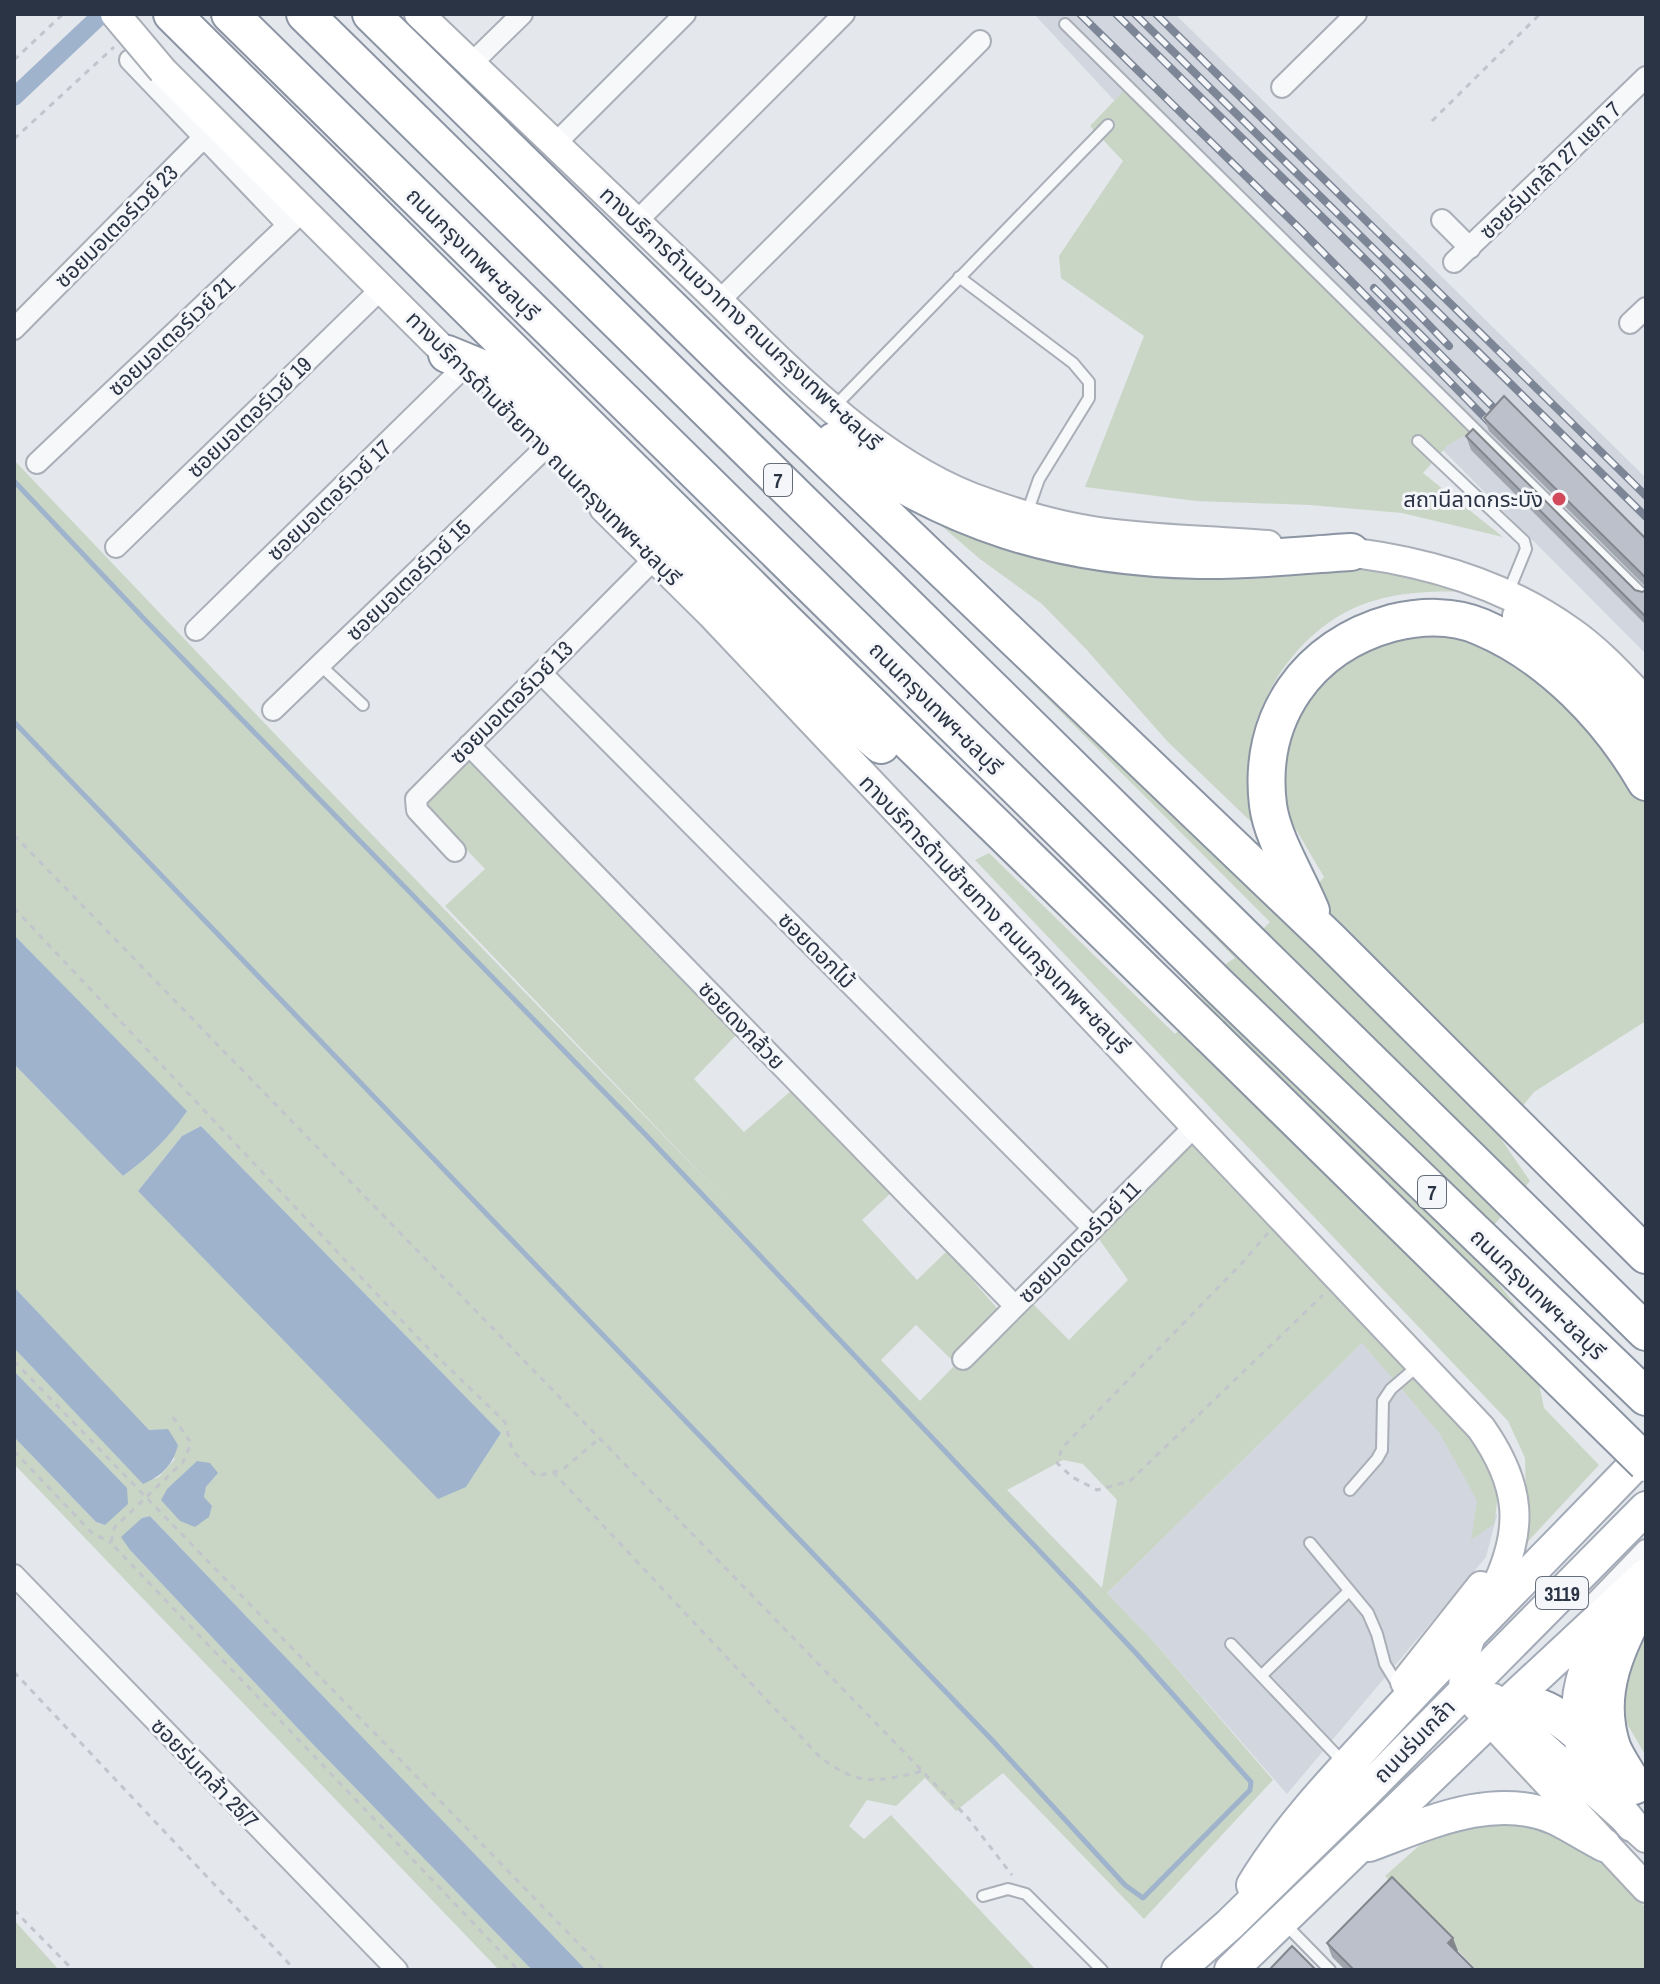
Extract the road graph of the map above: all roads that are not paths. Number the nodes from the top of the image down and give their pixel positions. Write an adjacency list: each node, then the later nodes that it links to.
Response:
1 (115, 14): 18 (main road, ทางบริการด้านซ้ายทาง ถนนกรุงเทพฯ-ชลบุรี, bridge)
2 (172, 14): 45 (highway)
3 (230, 14): 32 (highway, ถนนกรุงเทพฯ-ชลบุรี / 7)
4 (305, 14): 62 (highway, 7)
5 (419, 14): 14 (main road, ทางบริการด้านขวาทาง ถนนกรุงเทพฯ-ชลบุรี)
6 (522, 14): 14 (street)
7 (685, 14): 19 (street)
8 (844, 14): 22 (street)
9 (1356, 14): 16 (street)
10 (372, 15): 33 (highway)
11 (1065, 24): 44 (lane)
12 (980, 41): 27 (street)
13 (122, 54): 18 (street)
14 (471, 64): 19 (main road, ทางบริการด้านขวาทาง ถนนกรุงเทพฯ-ชลบุรี)
15 (1646, 77): 23 (street, ซอยร่มเกล้า 27 แยก 7)
16 (1282, 87)
17 (1108, 125): 25 (lane)
18 (210, 130): 20 (main road, ทางบริการด้านซ้ายทาง ถนนกรุงเทพฯ-ชลบุรี); 30 (street, ซอยมอเตอร์เวย์ 23)
19 (555, 144): 22 (main road, ทางบริการด้านขวาทาง ถนนกรุงเทพฯ-ชลบุรี)
20 (297, 217): 26 (main road, ทางบริการด้านซ้ายทาง ถนนกรุงเทพฯ-ชลบุรี); 37 (street, ซอยมอเตอร์เวย์ 21)
21 (1442, 220): 23 (street)
22 (636, 222): 27 (main road, ทางบริการด้านขวาทาง ถนนกรุงเทพฯ-ชลบุรี)
23 (1470, 248): 24 (street, ซอยร่มเกล้า 27 แยก 7)
24 (1454, 262)
25 (959, 277): 34 (lane); 38 (lane)
26 (382, 288): 31 (main road, ทางบริการด้านซ้ายทาง ถนนกรุงเทพฯ-ชลบุรี); 39 (street, ซอยมอเตอร์เวย์ 19)
27 (719, 301): 34 (main road, ทางบริการด้านขวาทาง ถนนกรุงเทพฯ-ชลบุรี)
28 (1646, 308): 29 (street)
29 (1630, 323)
30 (14, 329)
31 (454, 361): 36 (main road, ทางบริการด้านซ้ายทาง ถนนกรุงเทพฯ-ชลบุรี); 46 (street, ซอยมอเตอร์เวย์ 17); 56 (highway)
32 (591, 368): 45 (highway); 65 (highway, ถนนกรุงเทพฯ-ชลบุรี / 7)
33 (735, 371): 40 (highway); 57 (highway)
34 (833, 408): 38 (main road, ทางบริการด้านขวาทาง ถนนกรุงเทพฯ-ชลบุรี)
35 (1418, 441): 43 (lane)
36 (544, 449): 41 (main road, ทางบริการด้านซ้ายทาง ถนนกรุงเทพฯ-ชลบุรี); 47 (street, ซอยมอเตอร์เวย์ 15)
37 (37, 463)
38 (1026, 516): 40 (main road, ทางบริการด้านขวาทาง ถนนกรุงเทพฯ-ชลบุรี)
39 (116, 547)
40 (1351, 552): 42 (main road, ทางบริการด้านขวาทาง ถนนกรุงเทพฯ-ชลบุรี)
41 (655, 558): 48 (street, ซอยมอเตอร์เวย์ 13); 58 (main road, ทางบริการด้านซ้ายทาง ถนนกรุงเทพฯ-ชลบุรี)
42 (1469, 579): 43 (main road, ทางบริการด้านขวาทาง ถนนกรุงเทพฯ-ชลบุรี); 52 (main road)
43 (1507, 594): 49 (main road, ทางบริการด้านขวาทาง ถนนกรุงเทพฯ-ชลบุรี)
44 (1646, 598)
45 (784, 620): 56 (highway)
46 (196, 630)
47 (320, 665): 50 (lane); 51 (street, ซอยมอเตอร์เวย์ 15)
48 (541, 673): 53 (street, ซอยมอเตอร์เวย์ 13); 59 (street, ซอยดอกไม้)
49 (1646, 702)
50 (363, 705)
51 (273, 710)
52 (1646, 732)
53 (469, 745): 55 (street, ซอยมอเตอร์เวย์ 13); 61 (street, ซอยดงกล้วย)
54 (1646, 782): 57 (highway)
55 (455, 851)
56 (1049, 877): 67 (highway, bridge)
57 (1324, 935): 60 (highway)
58 (1196, 1125): 59 (street, ซอยมอเตอร์เวย์ 11); 64 (main road, ทางบริการด้านซ้ายทาง ถนนกรุงเทพฯ-ชลบุรี)
59 (1093, 1228): 61 (street, ซอยมอเตอร์เวย์ 11)
60 (1646, 1255)
61 (1015, 1306): 63 (street, ซอยมอเตอร์เวย์ 11)
62 (1646, 1332)
63 (963, 1359)
64 (1420, 1363): 68 (lane); 70 (main road, ทางบริการด้านซ้ายทาง ถนนกรุงเทพฯ-ชลบุรี)
65 (1646, 1397)
66 (1646, 1453): 76 (main road)
67 (1646, 1463)
68 (1350, 1490)
69 (1646, 1508): 79 (main road, ถนนร่มเกล้า / 3119)
70 (1515, 1514): 76 (main road, ทางบริการด้านซ้ายทาง ถนนกรุงเทพฯ-ชลบุรี); 80 (main road)
71 (1310, 1543): 75 (lane)
72 (1646, 1550): 81 (street)
73 (14, 1575): 91 (street, ซอยร่มเกล้า 25/7)
74 (1640, 1586): 81 (main road, ถนนร่มเกล้า / 3119); 82 (main road); 84 (highway)
75 (1349, 1591): 78 (lane); 80 (lane)
76 (1476, 1625): 79 (main road, ทางบริการด้านซ้ายทาง ถนนกรุงเทพฯ-ชลบุรี); 83 (main road)
77 (1231, 1644): 78 (lane)
78 (1262, 1675): 83 (lane)
79 (1470, 1685): 81 (main road); 90 (main road, ถนนร่มเกล้า / 3119)
80 (1400, 1689): 83 (main road)
81 (1495, 1715): 82 (highway); 84 (main road); 85 (main road); 86 (main road, ถนนร่มเกล้า / 3119)
82 (1577, 1732): 84 (highway)
83 (1353, 1759): 90 (main road)
84 (1639, 1811)
85 (1604, 1845): 86 (main road); 87 (main road)
86 (1356, 1850): 89 (main road, ถนนร่มเกล้า / 3119)
87 (1646, 1888)
88 (983, 1896): 92 (lane)
89 (1282, 1922): 94 (main road, ถนนร่มเกล้า / 3119); 95 (lane)
90 (1229, 1925): 93 (main road, ถนนร่มเกล้า / 3119)
91 (397, 1970)
92 (1102, 1970)
93 (1178, 1970)
94 (1231, 1970)
95 (1330, 1970)

